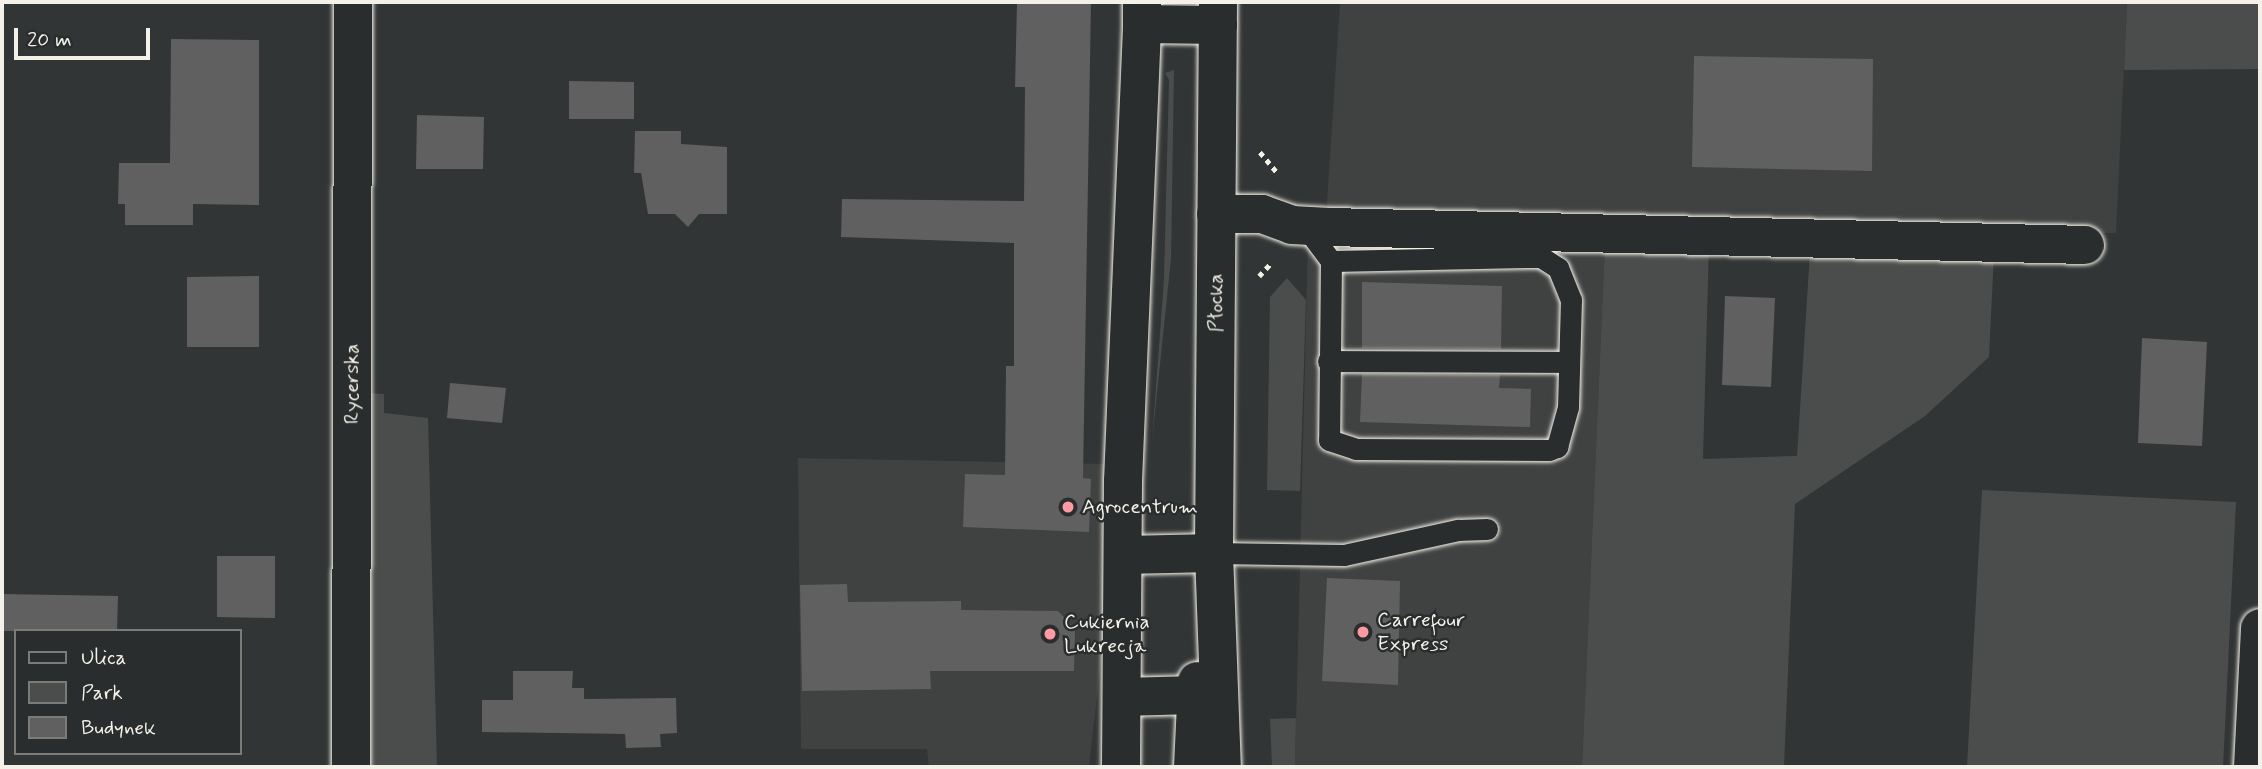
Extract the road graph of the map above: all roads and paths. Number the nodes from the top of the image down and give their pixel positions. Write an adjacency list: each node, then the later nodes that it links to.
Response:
1 (353, 2): 17 (street, Rycerska)
2 (1142, 13): 3 (street); 12 (street)
3 (1218, 13): 4 (street, Płocka)
4 (1216, 214): 5 (street); 11 (street, Płocka)
5 (1304, 225): 6 (street); 7 (lane)
6 (2085, 245)
7 (1331, 261): 8 (lane); 9 (lane)
8 (1328, 362): 9 (lane); 9 (lane)
9 (1569, 362)
10 (1487, 529): 11 (lane)
11 (1214, 553): 12 (street); 13 (street, Płocka)
12 (1124, 555): 16 (street)
13 (1214, 605): 15 (street, Płocka); 20 (street, Płocka)
14 (2260, 628): 21 (street)
15 (1196, 695): 16 (street); 19 (street, Płocka)
16 (1122, 697): 18 (street)
17 (351, 767)
18 (1121, 767)
19 (1193, 767)
20 (1222, 767)
21 (2253, 767)

